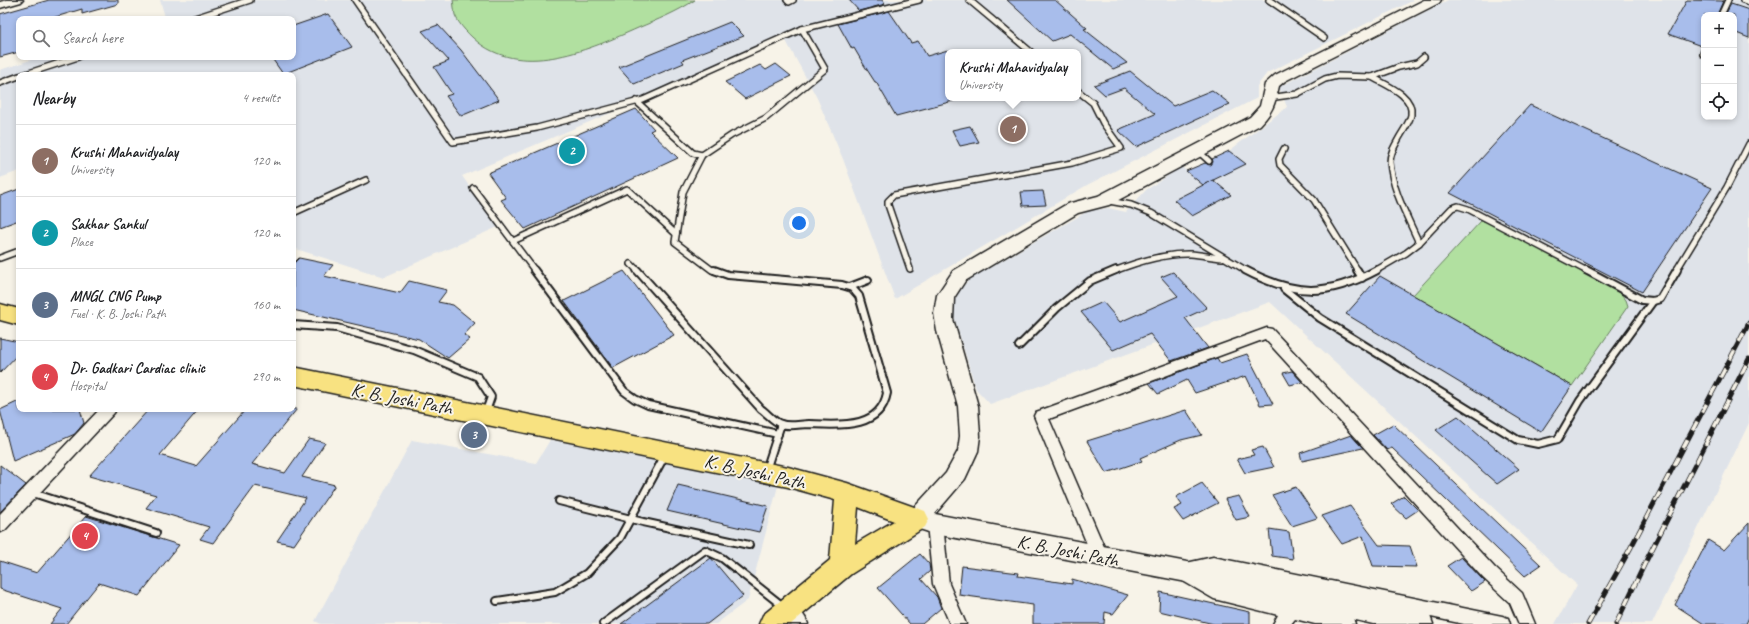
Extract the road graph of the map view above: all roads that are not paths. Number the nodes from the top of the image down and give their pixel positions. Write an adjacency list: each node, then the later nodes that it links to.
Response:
1 (18, 0): 13 (street)
2 (250, 0): 15 (lane)
3 (355, 0): 27 (lane)
4 (787, 0): 5 (lane)
5 (793, 0)
6 (919, 0): 16 (lane)
7 (969, 0): 18 (lane)
8 (1269, 0): 17 (lane)
9 (1434, 0): 26 (main road)
10 (1728, 0): 14 (lane)
11 (1742, 0): 12 (lane)
12 (1749, 2)
13 (0, 5)
14 (1722, 12)
15 (201, 16)
16 (802, 29): 27 (lane); 30 (lane)
17 (1324, 38)
18 (1028, 49)
19 (1424, 57): 23 (lane)
20 (69, 60): 21 (lane)
21 (32, 72)
22 (16, 77): 24 (lane)
23 (1372, 77): 26 (lane); 37 (lane)
24 (0, 83)
25 (1081, 93): 42 (lane)
26 (1268, 98): 33 (main road)
27 (636, 102): 30 (lane)
28 (1749, 144): 47 (lane)
29 (1284, 149): 43 (lane)
30 (702, 155): 35 (lane)
31 (366, 180): 34 (lane)
32 (473, 188): 36 (lane)
33 (1103, 201): 40 (lane); 63 (main road)
34 (296, 212)
35 (676, 234): 36 (lane); 45 (lane)
36 (512, 241): 56 (lane)
37 (1419, 243): 43 (lane); 47 (lane)
38 (16, 252): 39 (lane)
39 (0, 258)
40 (1224, 258): 46 (lane); 51 (lane)
41 (630, 264): 55 (lane)
42 (910, 270)
43 (1362, 278): 46 (lane)
44 (868, 280): 45 (lane)
45 (850, 287): 55 (lane)
46 (1282, 288): 47 (lane)
47 (1653, 301)
48 (0, 312): 49 (main road)
49 (16, 316)
50 (296, 325): 54 (lane)
51 (1019, 346)
52 (296, 377): 54 (main road, K. B. Joshi Path)
53 (106, 412): 59 (street)
54 (485, 415): 57 (main road, K. B. Joshi Path)
55 (781, 424): 56 (lane)
56 (778, 434): 58 (lane)
57 (667, 452): 58 (main road, K. B. Joshi Path); 62 (lane)
58 (765, 472): 60 (main road, K. B. Joshi Path)
59 (30, 492): 64 (street); 65 (lane)
60 (847, 493): 63 (main road, K. B. Joshi Path); 68 (main road)
61 (559, 501): 62 (lane)
62 (630, 519): 66 (lane); 70 (lane)
63 (926, 521): 67 (main road, K. B. Joshi Path); 68 (main road); 74 (street)
64 (0, 525)
65 (156, 533)
66 (749, 545)
67 (1100, 556): 69 (main road, K. B. Joshi Path); 79 (street)
68 (842, 566): 72 (main road)
69 (1178, 570): 71 (street); 77 (main road, K. B. Joshi Path); 78 (street)
70 (497, 601)
71 (1292, 610): 75 (street); 76 (street)
72 (787, 620): 73 (lane)
73 (604, 624)
74 (958, 624)
75 (1280, 624)
76 (1348, 624)
77 (1422, 624)
78 (1502, 624)
79 (1527, 624)

